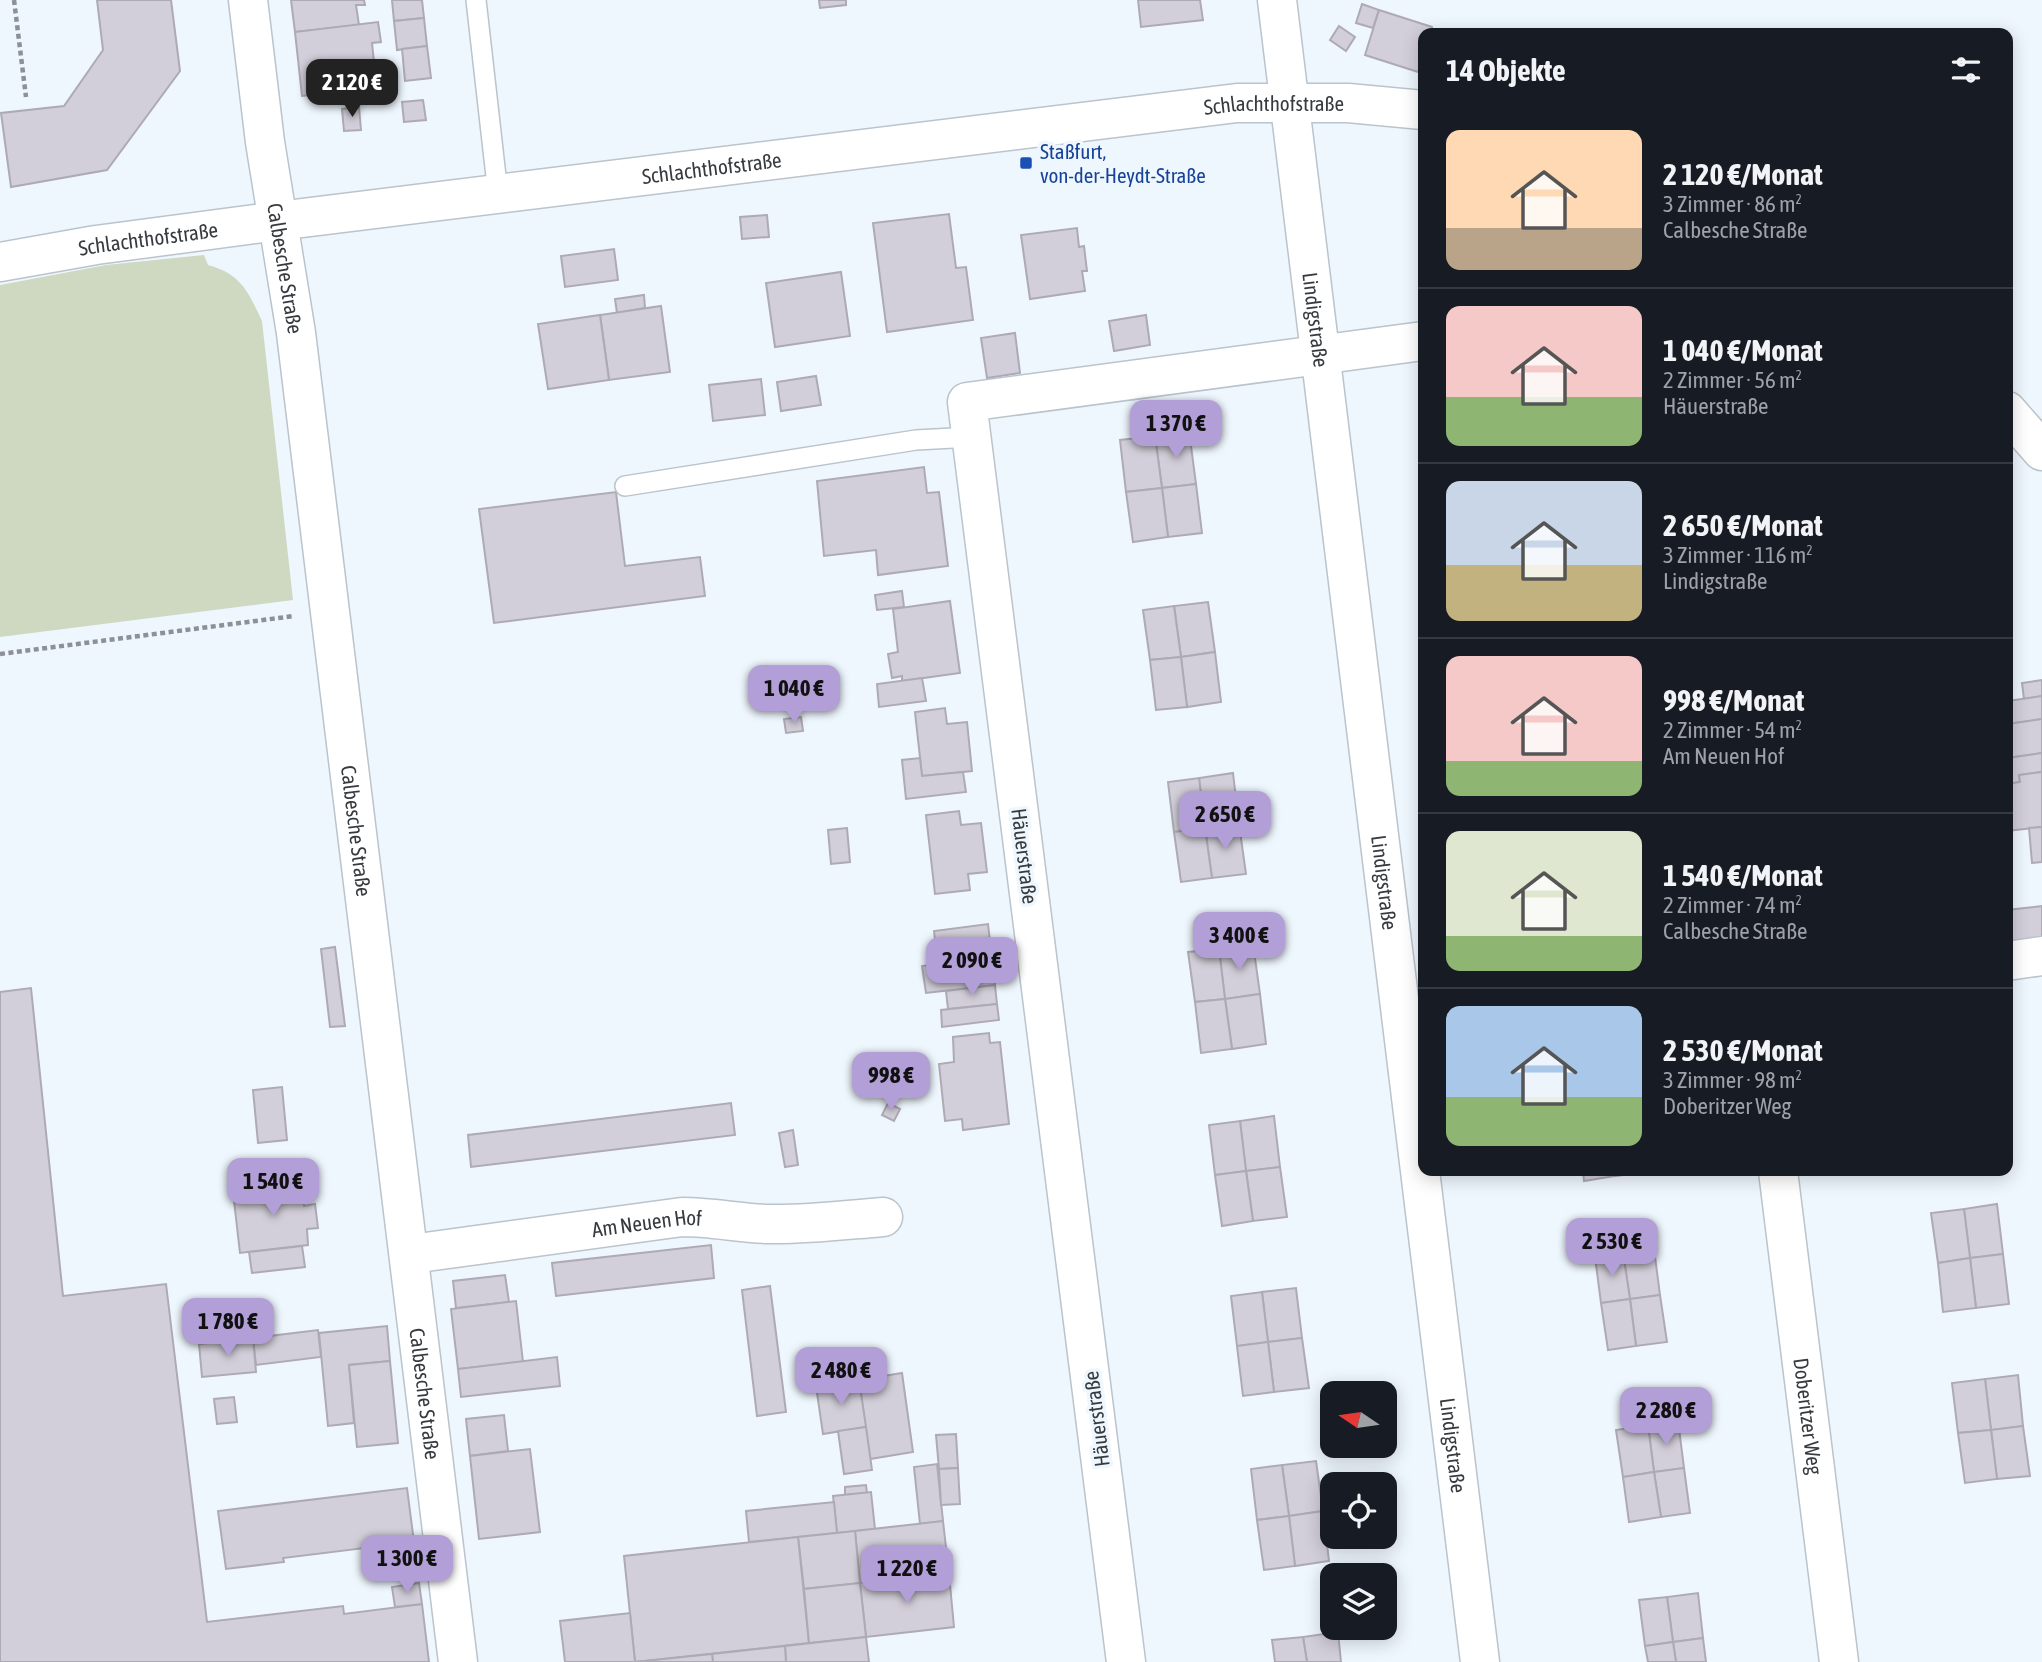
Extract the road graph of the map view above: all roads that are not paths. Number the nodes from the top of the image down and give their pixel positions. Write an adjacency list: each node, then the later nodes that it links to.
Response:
1 (248, 0): 7 (street, Calbesche Straße)
2 (476, 0): 6 (lane)
3 (1277, 0): 4 (street, Lindigstraße)
4 (1290, 102): 5 (street, Schlachthofstraße); 6 (street, Schlachthofstraße); 10 (street, Lindigstraße)
5 (1418, 110)
6 (498, 194): 7 (street, Schlachthofstraße)
7 (278, 221): 8 (street, Schlachthofstraße); 21 (street, Calbesche Straße)
8 (0, 262)
9 (1418, 342): 10 (street)
10 (1318, 353): 12 (street, Häuerstraße); 17 (street, Lindigstraße)
11 (2013, 418): 13 (street)
12 (972, 437): 14 (lane); 23 (street, Häuerstraße)
13 (2042, 451)
14 (625, 486)
15 (2042, 956): 16 (street)
16 (2013, 960)
17 (1418, 1161)
18 (1420, 1176): 24 (street, Lindigstraße)
19 (1778, 1176): 25 (street, Doberitzer Weg)
20 (883, 1217): 21 (street, Am Neuen Hof)
21 (411, 1254): 22 (street, Calbesche Straße)
22 (458, 1662)
23 (1126, 1662)
24 (1480, 1662)
25 (1839, 1662)

